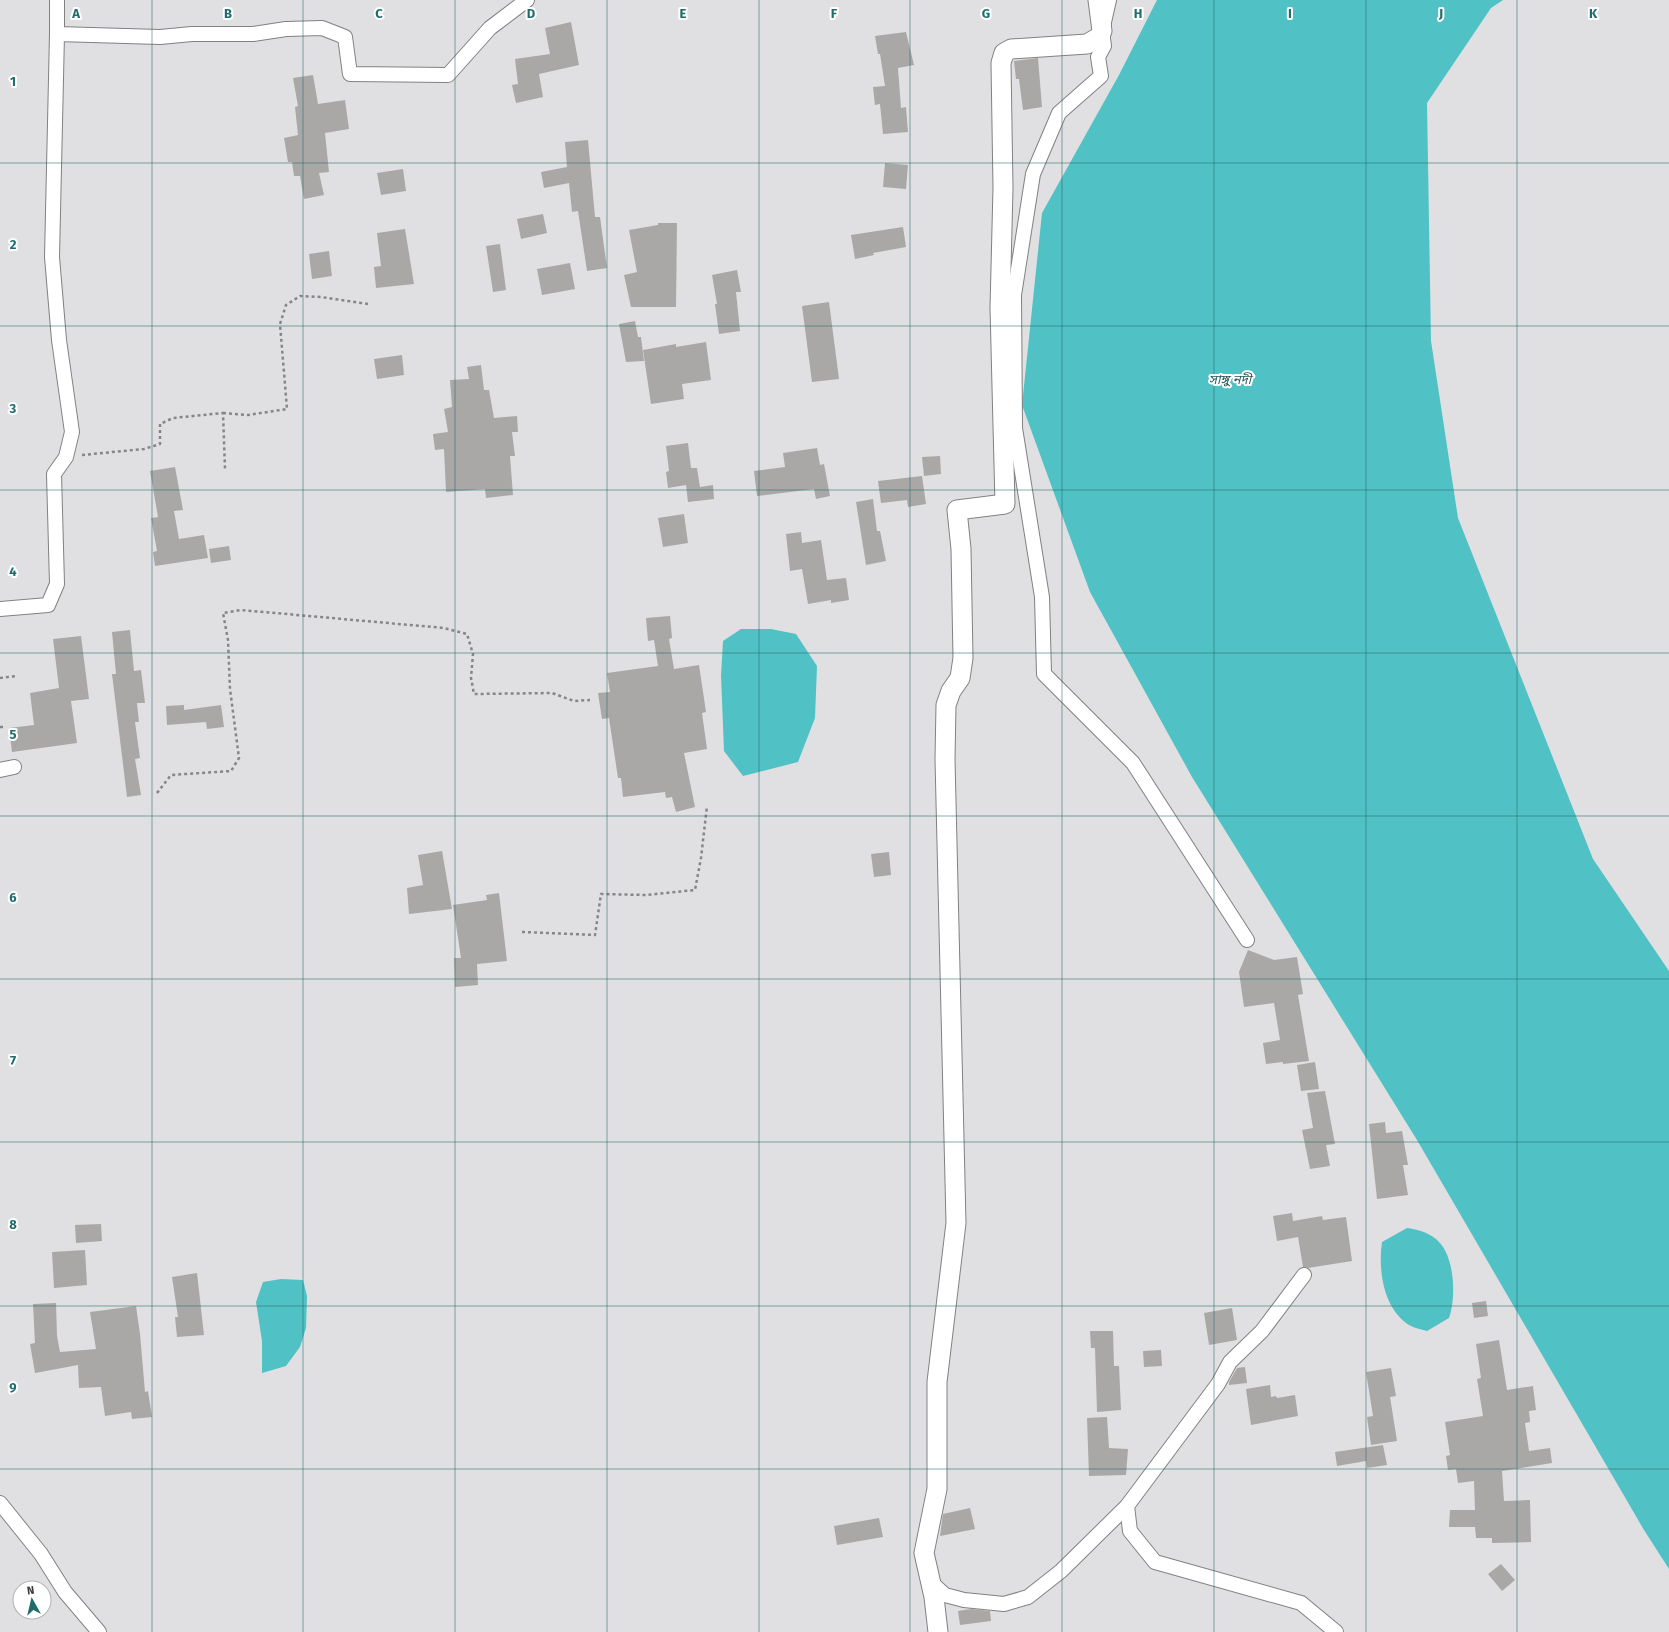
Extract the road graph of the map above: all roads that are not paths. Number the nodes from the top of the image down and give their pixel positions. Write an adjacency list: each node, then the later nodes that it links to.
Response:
1 (57, 0): 6 (street)
2 (527, 0): 6 (street)
3 (1098, 0): 5 (main road)
4 (1109, 0): 5 (street)
5 (1102, 31): 8 (street); 12 (main road)
6 (57, 34): 7 (street)
7 (0, 609)
8 (1247, 940)
9 (1304, 1275): 11 (street)
10 (0, 1503): 13 (street)
11 (1126, 1506): 12 (street); 15 (street)
12 (929, 1581): 14 (main road)
13 (99, 1632)
14 (938, 1632)
15 (1336, 1632)

